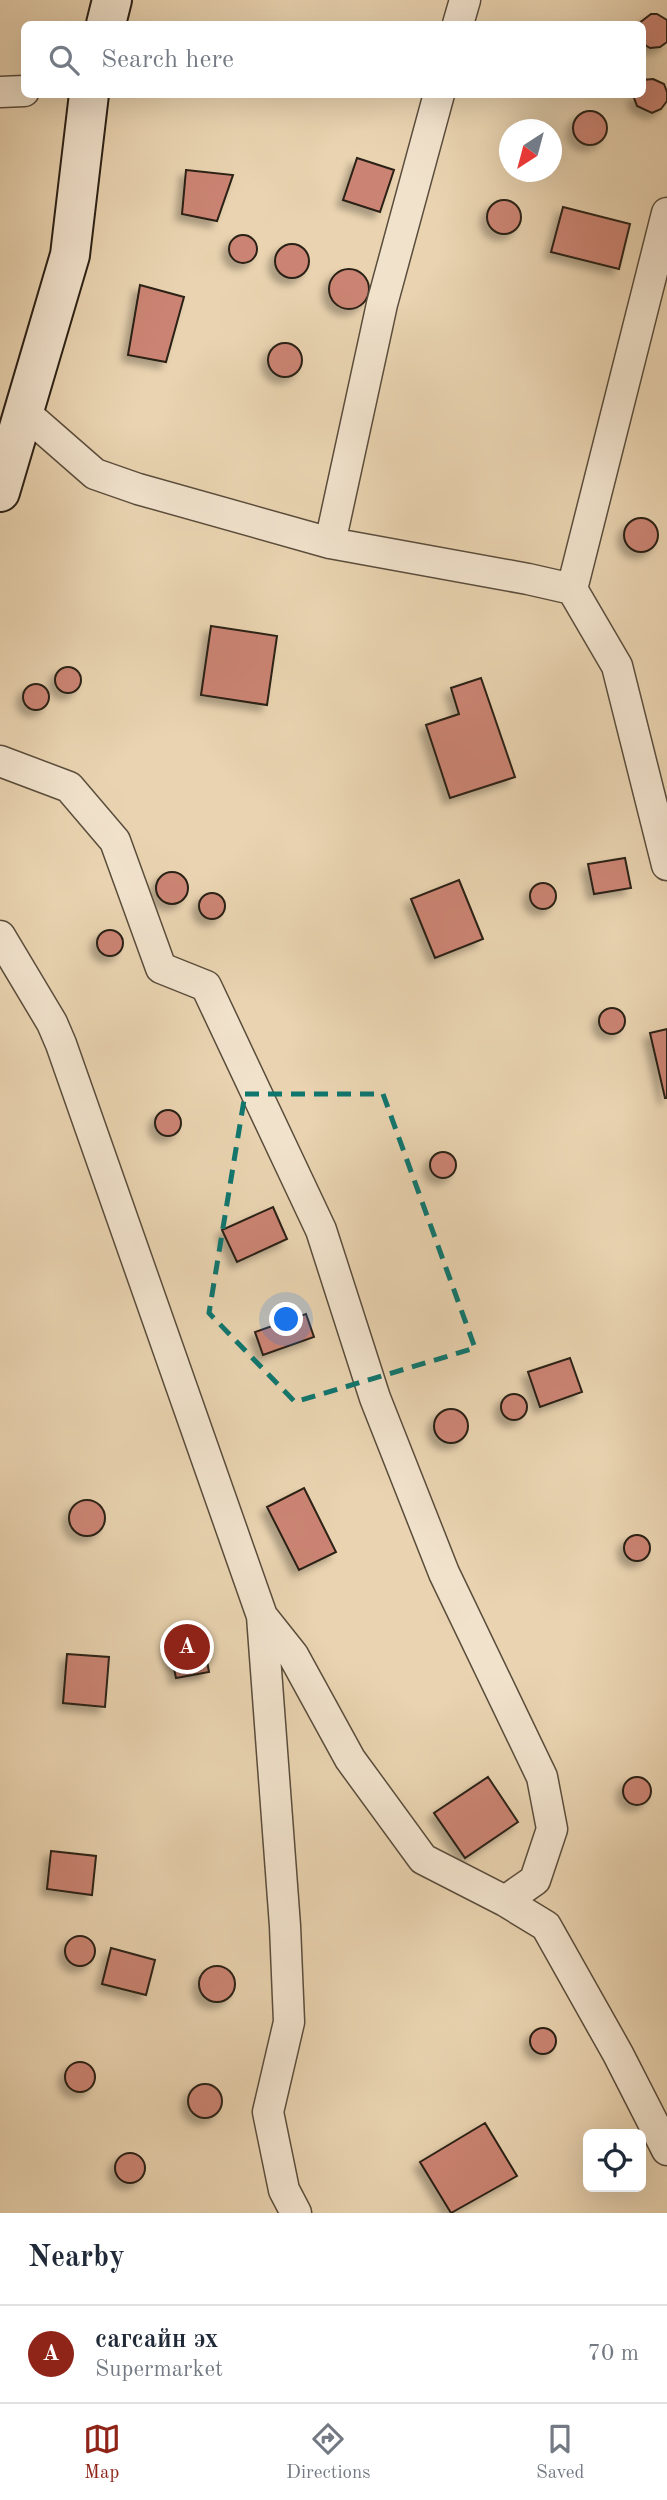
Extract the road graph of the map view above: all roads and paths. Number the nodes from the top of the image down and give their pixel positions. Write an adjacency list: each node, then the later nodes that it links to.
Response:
1 (112, 0): 3 (main road)
2 (465, 0): 4 (street)
3 (107, 21)
4 (459, 21)
5 (21, 91): 6 (street)
6 (0, 92)
7 (89, 98): 10 (main road)
8 (438, 98): 12 (street)
9 (667, 213): 13 (street)
10 (24, 412): 11 (main road); 12 (street)
11 (0, 492)
12 (330, 543): 13 (street)
13 (572, 589): 15 (street)
14 (0, 761): 18 (street)
15 (667, 865)
16 (0, 936): 17 (street)
17 (262, 1616): 18 (street); 20 (street)
18 (505, 1901): 19 (street)
19 (667, 2150)
20 (290, 2201): 21 (street)
21 (266, 2213)

